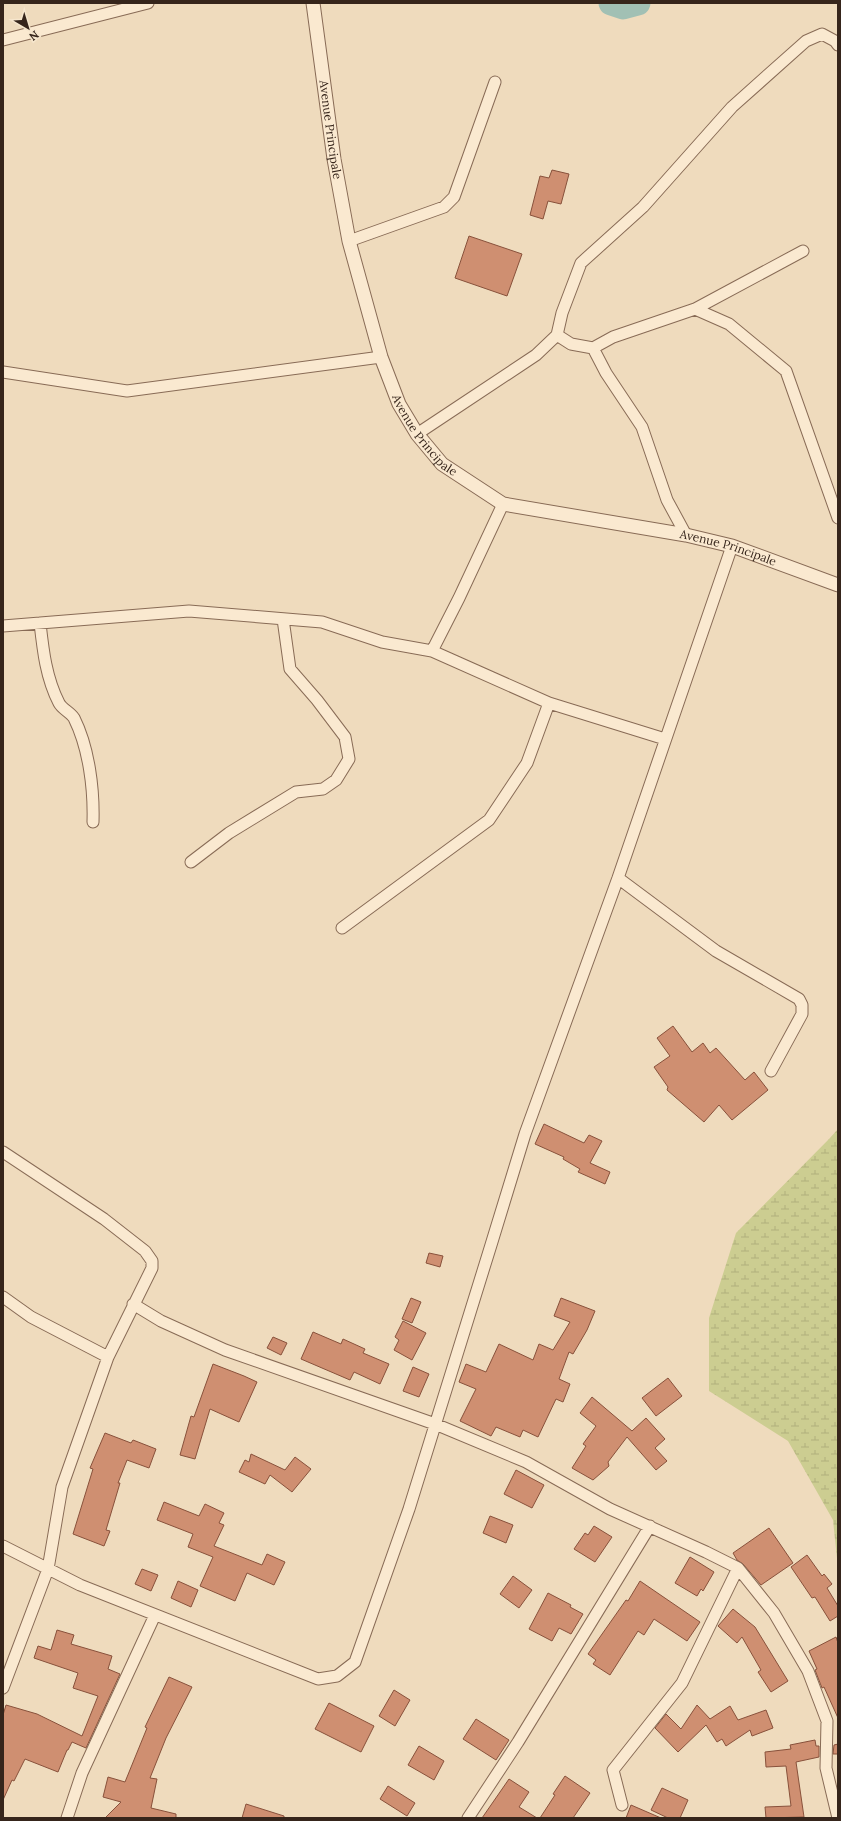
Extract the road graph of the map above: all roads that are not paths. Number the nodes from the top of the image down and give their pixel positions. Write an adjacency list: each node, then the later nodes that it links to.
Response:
1 (148, 3): 3 (street)
2 (313, 3): 6 (street, Avenue Principale)
3 (3, 40)
4 (838, 45): 9 (street)
5 (495, 82): 6 (street)
6 (349, 241): 11 (street, Avenue Principale)
7 (803, 251): 8 (street)
8 (695, 309): 10 (street); 15 (street)
9 (557, 335): 10 (street); 13 (street)
10 (593, 348): 16 (street)
11 (381, 357): 12 (street); 13 (street, Avenue Principale)
12 (3, 372)
13 (417, 434): 14 (street, Avenue Principale)
14 (503, 504): 16 (street, Avenue Principale); 22 (street)
15 (838, 518)
16 (686, 535): 17 (street, Avenue Principale)
17 (732, 546): 18 (street, Avenue Principale); 24 (street)
18 (838, 585)
19 (283, 619): 20 (street); 22 (street); 26 (street)
20 (40, 623): 21 (street); 25 (street)
21 (3, 626)
22 (432, 652): 23 (street)
23 (549, 703): 24 (street); 28 (street)
24 (665, 739): 27 (street)
25 (93, 822)
26 (191, 862)
27 (618, 878): 29 (street); 34 (street)
28 (342, 928)
29 (771, 1071)
30 (3, 1152): 32 (street)
31 (3, 1297): 33 (street)
32 (133, 1304): 33 (street); 34 (street)
33 (108, 1357): 38 (street)
34 (435, 1424): 35 (street); 39 (street)
35 (650, 1526): 37 (street); 43 (street)
36 (3, 1546): 38 (street)
37 (738, 1568): 41 (street); 44 (street)
38 (48, 1569): 39 (street); 40 (street)
39 (155, 1615): 42 (street)
40 (3, 1688)
41 (622, 1805)
42 (66, 1818)
43 (468, 1818)
44 (838, 1818)

